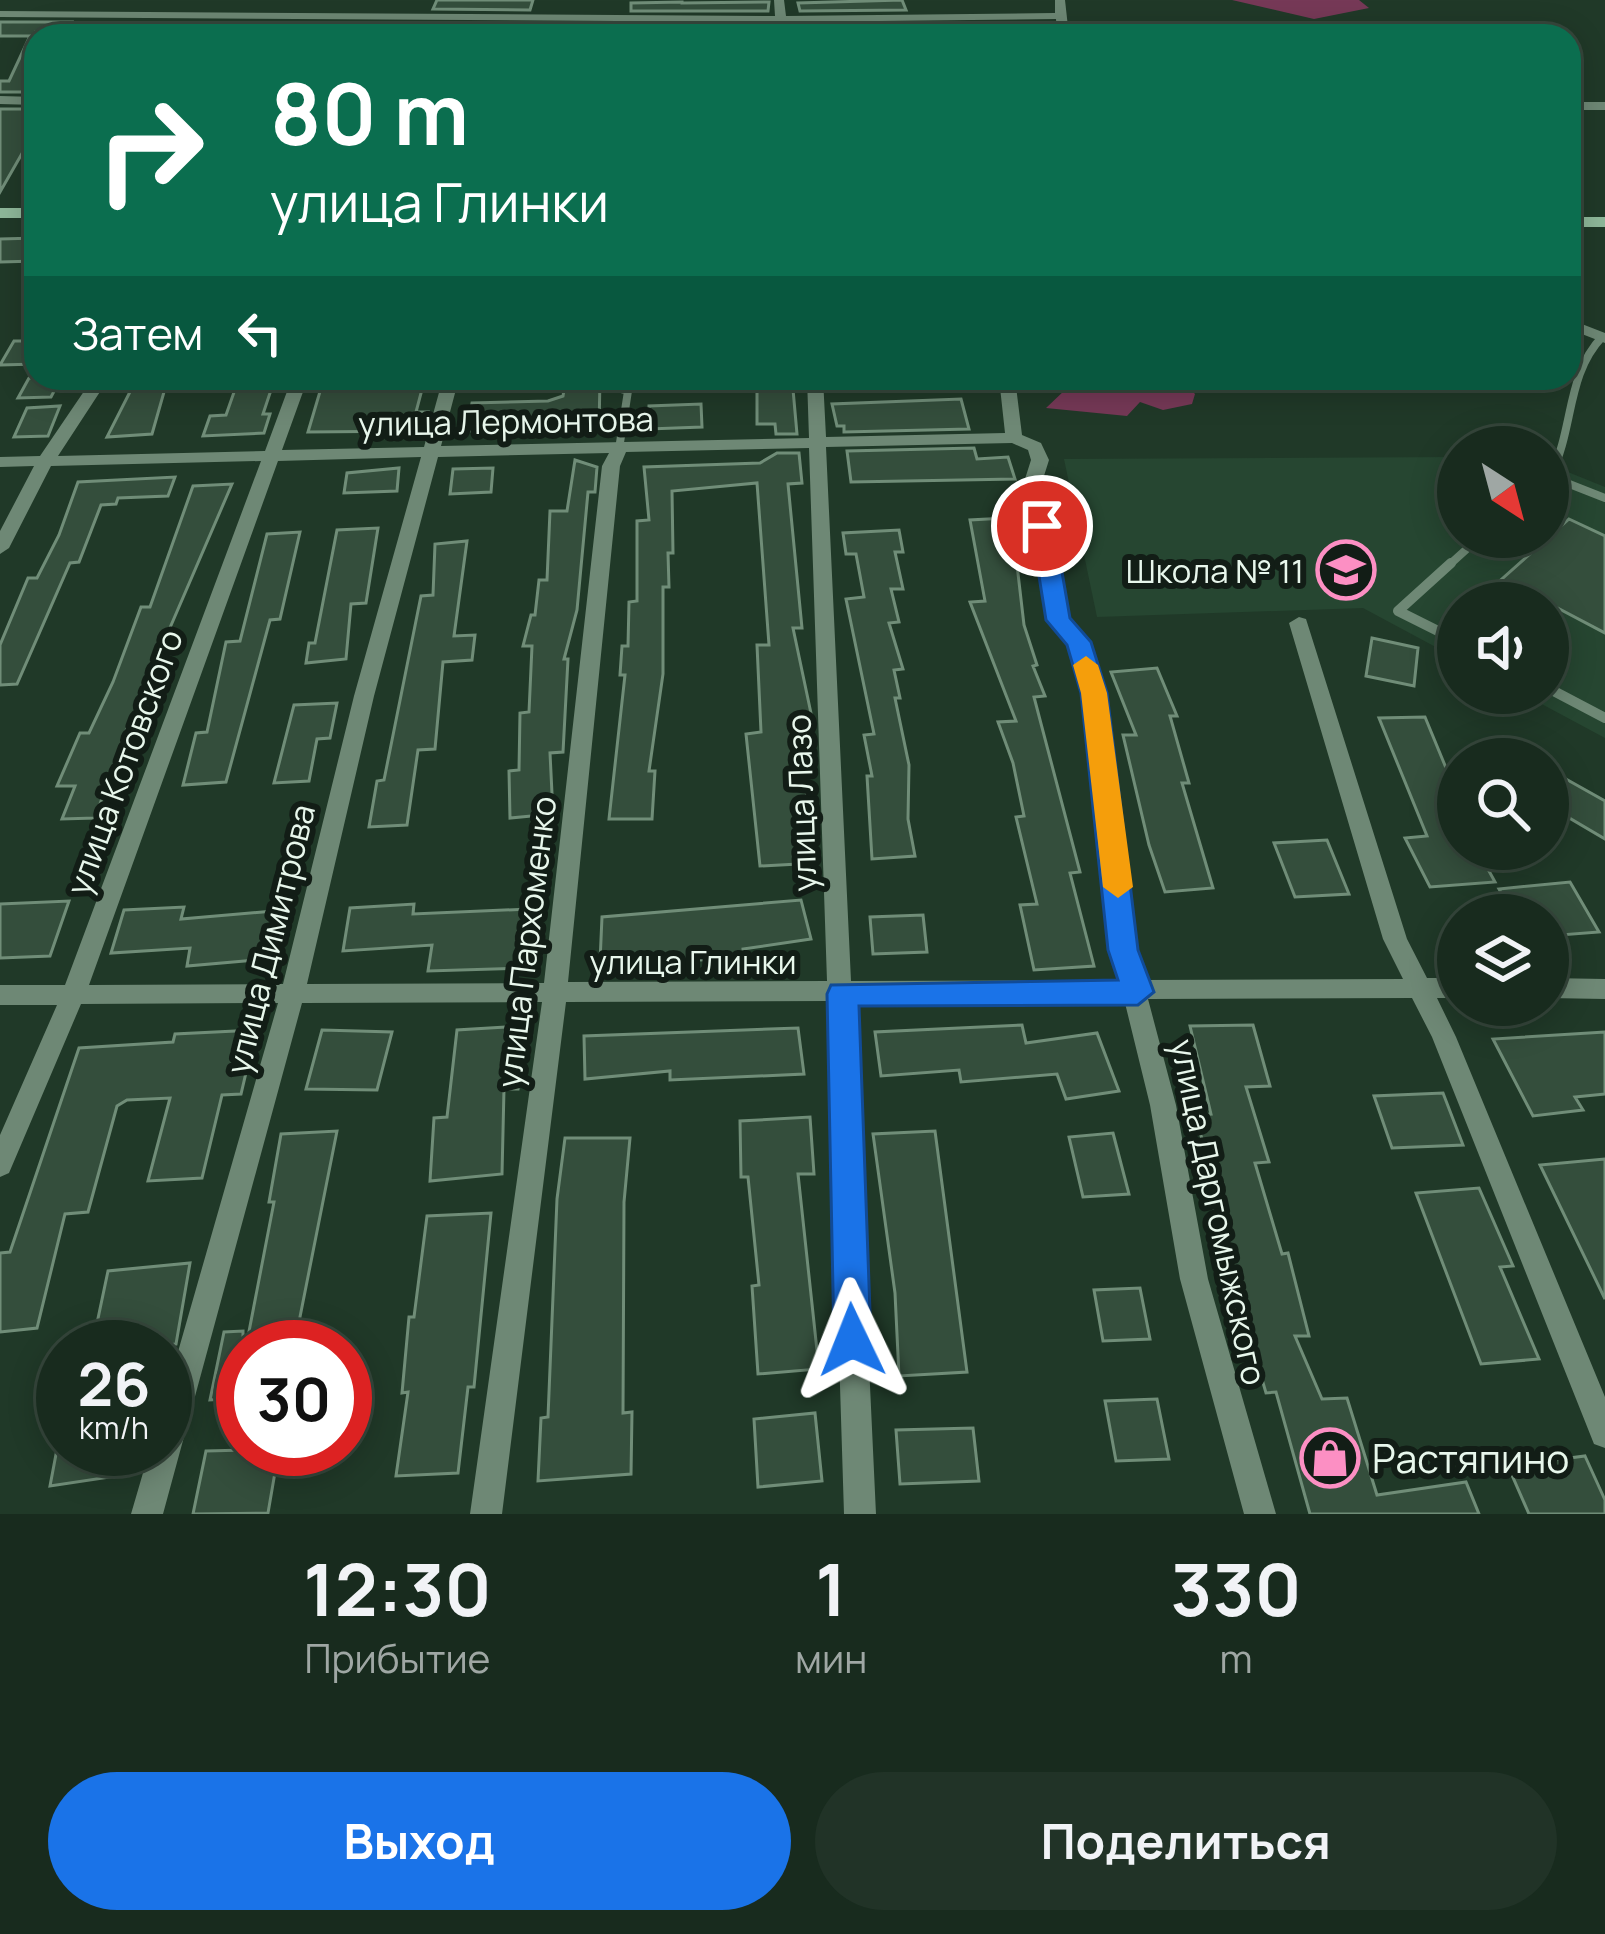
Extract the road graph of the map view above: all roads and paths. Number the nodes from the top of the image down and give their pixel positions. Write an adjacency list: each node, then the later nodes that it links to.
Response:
1 (112, 0): 7 (street)
2 (283, 0): 8 (street)
3 (427, 0): 11 (street)
4 (779, 0): 13 (street)
5 (1060, 0): 10 (street)
6 (0, 14): 7 (street)
7 (99, 15): 8 (street)
8 (274, 15): 9 (street)
9 (298, 16): 11 (street); 14 (street)
10 (1060, 16): 13 (street); 17 (street)
11 (418, 17): 12 (street)
12 (547, 19): 13 (street); 15 (street)
13 (783, 20): 16 (street)
14 (294, 24)
15 (545, 24)
16 (783, 24)
17 (1061, 24)
18 (1604, 336): 19 (lane)
19 (1581, 362)
20 (93, 390): 33 (street)
21 (296, 390): 32 (street, улица Котовского)
22 (448, 390): 31 (street, улица Димитрова)
23 (622, 390): 30 (lane, улица Пархоменко)
24 (816, 390): 29 (street, улица Лазо)
25 (1008, 390): 28 (street, улица Даргомыжского)
26 (1576, 390): 27 (lane)
27 (1569, 426)
28 (1014, 438): 29 (street, улица Лермонтова); 47 (street, улица Даргомыжского)
29 (820, 446): 30 (street, улица Лермонтова); 49 (street, улица Лазо)
30 (619, 449): 31 (street, улица Лермонтова); 48 (street, улица Пархоменко)
31 (432, 451): 32 (street, улица Лермонтова); 52 (street, улица Димитрова)
32 (274, 457): 33 (street, улица Лермонтова); 51 (street, улица Котовского)
33 (46, 460): 34 (street, улица Лермонтова); 37 (street)
34 (0, 461)
35 (1569, 483): 36 (lane)
36 (1605, 498)
37 (0, 548)
38 (1456, 558): 40 (lane)
39 (1299, 623): 43 (street)
40 (1437, 630)
41 (1569, 699): 42 (lane)
42 (1605, 718)
43 (1415, 987): 44 (street, улица Глинки); 47 (street, улица Глинки); 54 (street)
44 (1437, 988)
45 (1569, 988): 46 (street)
46 (1605, 989)
47 (1138, 992): 49 (street, улица Глинки); 58 (street, улица Даргомыжского)
48 (555, 994): 49 (street, улица Глинки); 52 (street, улица Глинки); 56 (street, улица Пархоменко)
49 (842, 994): 57 (street, улица Лазо)
50 (0, 995): 51 (street, улица Глинки)
51 (73, 995): 52 (street, улица Глинки); 53 (street, улица Котовского)
52 (292, 996): 55 (street, улица Димитрова)
53 (0, 1165)
54 (1605, 1433)
55 (147, 1514)
56 (486, 1514)
57 (860, 1514)
58 (1260, 1514)

